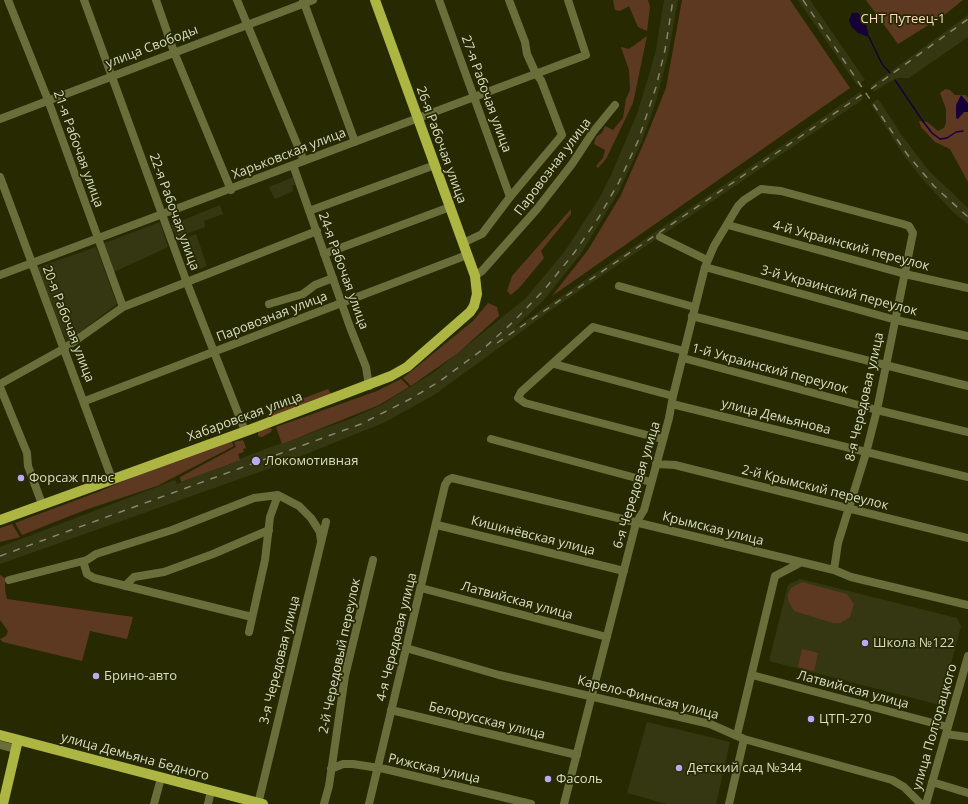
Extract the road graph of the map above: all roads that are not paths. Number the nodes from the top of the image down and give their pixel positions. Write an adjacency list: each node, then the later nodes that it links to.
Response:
1 (8, 0): 16 (street, 21-я Рабочая улица)
2 (84, 0): 14 (street, 22-я Рабочая улица)
3 (156, 0): 12 (street)
4 (237, 0): 11 (street)
5 (312, 0): 10 (street, улица Свободы)
6 (375, 0): 19 (main road, 26-я Рабочая улица)
7 (439, 0): 15 (street, 27-я Рабочая улица)
8 (509, 0): 13 (street)
9 (568, 0): 13 (street, Харьковская улица)
10 (304, 1): 11 (street, улица Свободы); 20 (street)
11 (247, 24): 12 (street, улица Свободы); 21 (street)
12 (174, 52): 14 (street, улица Свободы); 25 (street)
13 (536, 74): 15 (street, Харьковская улица); 26 (street)
14 (112, 75): 16 (street, улица Свободы); 29 (street, 22-я Рабочая улица)
15 (475, 98): 19 (street, Харьковская улица); 26 (street, 27-я Рабочая улица)
16 (48, 100): 18 (street, улица Свободы); 34 (street, 21-я Рабочая улица)
17 (615, 105): 42 (street, Паровозная улица)
18 (0, 118)
19 (418, 119): 20 (street, Харьковская улица); 23 (main road, 26-я Рабочая улица)
20 (355, 142): 21 (street, Харьковская улица)
21 (304, 161): 22 (street, Харьковская улица)
22 (293, 165): 25 (street, Харьковская улица); 28 (street, 24-я Рабочая улица)
23 (435, 165): 27 (main road, 26-я Рабочая улица); 28 (street)
24 (0, 177): 38 (street, 20-я Рабочая улица)
25 (231, 190): 29 (street, Харьковская улица)
26 (510, 196): 35 (street)
27 (450, 207): 35 (main road, 26-я Рабочая улица); 36 (street)
28 (309, 211): 32 (street, 24-я Рабочая улица)
29 (163, 214): 34 (street, Харьковская улица); 44 (street, 22-я Рабочая улица)
30 (728, 225): 31 (street, 6-я Чередовая улица); 39 (street, 6-я Чередовая улица); 40 (street, 4-й Украинский переулок)
31 (912, 229): 40 (street, 8-я Чередовая улица)
32 (316, 231): 36 (street, 24-я Рабочая улица); 44 (street)
33 (660, 237): 39 (street, 3-й Украинский переулок)
34 (98, 238): 38 (street, Харьковская улица); 50 (street, 21-я Рабочая улица)
35 (463, 243): 37 (main road, 26-я Рабочая улица)
36 (324, 254): 43 (street, 24-я Рабочая улица)
37 (467, 255): 42 (main road, 26-я Рабочая улица); 48 (street, Паровозная улица)
38 (32, 263): 41 (street, Харьковская улица); 55 (street, 20-я Рабочая улица)
39 (706, 264): 51 (street, 6-я Чередовая улица); 53 (street, 3-й Украинский переулок)
40 (905, 274): 46 (street, 4-й Украинский переулок); 53 (street, 8-я Чередовая улица)
41 (0, 275)
42 (475, 276): 47 (main road, 26-я Рабочая улица)
43 (333, 278): 48 (street, 24-я Рабочая улица); 49 (street)
44 (187, 283): 50 (street); 56 (street, 22-я Рабочая улица)
45 (619, 286): 51 (street)
46 (968, 288)
47 (476, 301): 61 (main road, Хабаровская улица)
48 (342, 303): 56 (street, Паровозная улица); 61 (street, 24-я Рабочая улица)
49 (269, 304)
50 (124, 307): 55 (street)
51 (694, 308): 52 (street, 6-я Чередовая улица)
52 (692, 316): 57 (street, 6-я Чередовая улица); 59 (street)
53 (896, 320): 54 (street, 3-й Украинский переулок); 59 (street, 8-я Чередовая улица)
54 (968, 336)
55 (65, 348): 60 (street); 64 (street, 20-я Рабочая улица)
56 (214, 352): 64 (street, Паровозная улица); 66 (street, 22-я Рабочая улица)
57 (683, 355): 58 (street, 1-й Украинский переулок); 63 (street, 6-я Чередовая улица); 65 (street, 1-й Украинский переулок)
58 (554, 364): 63 (street, улица Демьянова); 69 (street)
59 (885, 365): 62 (street); 65 (street, 8-я Чередовая улица)
60 (0, 385): 77 (street)
61 (369, 386): 66 (main road, Хабаровская улица)
62 (968, 386)
63 (672, 400): 69 (street, 6-я Чередовая улица); 70 (street, улица Демьянова)
64 (85, 401): 74 (street, 20-я Рабочая улица)
65 (877, 410): 67 (street, 1-й Украинский переулок); 70 (street, 8-я Чередовая улица)
66 (245, 431): 74 (main road, Хабаровская улица)
67 (968, 432)
68 (491, 439): 75 (street)
69 (662, 440): 71 (street, 6-я Чередовая улица)
70 (866, 453): 73 (street, улица Демьянова); 78 (street, 8-я Чередовая улица)
71 (656, 464): 75 (street, 6-я Чередовая улица); 78 (street, 2-й Крымский переулок)
72 (452, 478): 81 (street, Крымская улица); 82 (street, 4-я Чередовая улица)
73 (968, 478)
74 (112, 479): 77 (main road, Хабаровская улица)
75 (651, 482): 81 (street, 6-я Чередовая улица)
76 (278, 495): 83 (street); 85 (street); 87 (street)
77 (42, 504): 79 (main road, Хабаровская улица)
78 (848, 508): 84 (street, 2-й Крымский переулок); 89 (street, 8-я Чередовая улица)
79 (0, 520)
80 (326, 522): 85 (street, 3-я Чередовая улица)
81 (636, 523): 88 (street, Крымская улица); 90 (street, 6-я Чередовая улица)
82 (437, 525): 90 (street, Кишинёвская улица); 93 (street, 4-я Чередовая улица)
83 (269, 530): 92 (street); 95 (street)
84 (968, 538)
85 (322, 541): 119 (street, 3-я Чередовая улица)
86 (373, 560): 110 (street, 2-й Чередовый переулок)
87 (83, 561): 91 (street); 92 (street)
88 (800, 563): 89 (street, Крымская улица); 100 (street)
89 (834, 570): 94 (street, Крымская улица)
90 (624, 571): 97 (street, 6-я Чередовая улица)
91 (8, 580)
92 (125, 586): 95 (street)
93 (422, 588): 97 (street, Латвийская улица); 98 (street, 4-я Чередовая улица)
94 (968, 605)
95 (252, 616): 96 (street)
96 (249, 632)
97 (607, 637): 101 (street, 6-я Чередовая улица)
98 (406, 648): 101 (street, Карело-Финская улица); 102 (street, 4-я Чередовая улица)
99 (968, 656): 103 (street, улица Полторацкого)
100 (752, 675): 103 (street, Латвийская улица); 105 (street)
101 (592, 697): 105 (street, Карело-Финская улица); 109 (street, 6-я Чередовая улица)
102 (391, 710): 109 (street, Белорусская улица); 111 (street, 4-я Чередовая улица)
103 (947, 731): 106 (street, Латвийская улица); 113 (street, улица Полторацкого)
104 (0, 736): 108 (main road, улица Демьяна Бедного)
105 (740, 737): 124 (street); 125 (street, Карело-Финская улица)
106 (968, 737)
107 (0, 745): 108 (street, улица Демьяна Бедного)
108 (17, 745): 112 (main road, улица Демьяна Бедного); 116 (main road)
109 (577, 755): 123 (street, 6-я Чередовая улица)
110 (331, 769): 111 (street, Рижская улица); 120 (street, 2-й Чередовый переулок)
111 (378, 769): 121 (street, 4-я Чередовая улица); 122 (street, Рижская улица)
112 (161, 778): 114 (main road, улица Демьяна Бедного); 117 (street)
113 (932, 782): 115 (street); 126 (street, улица Полторацкого)
114 (211, 791): 118 (street); 119 (main road, улица Демьяна Бедного)
115 (968, 793)
116 (2, 804)
117 (154, 804)
118 (208, 804)
119 (260, 804)
120 (324, 804)
121 (369, 804)
122 (531, 804)
123 (564, 804)
124 (729, 804)
125 (921, 804)
126 (926, 804)

